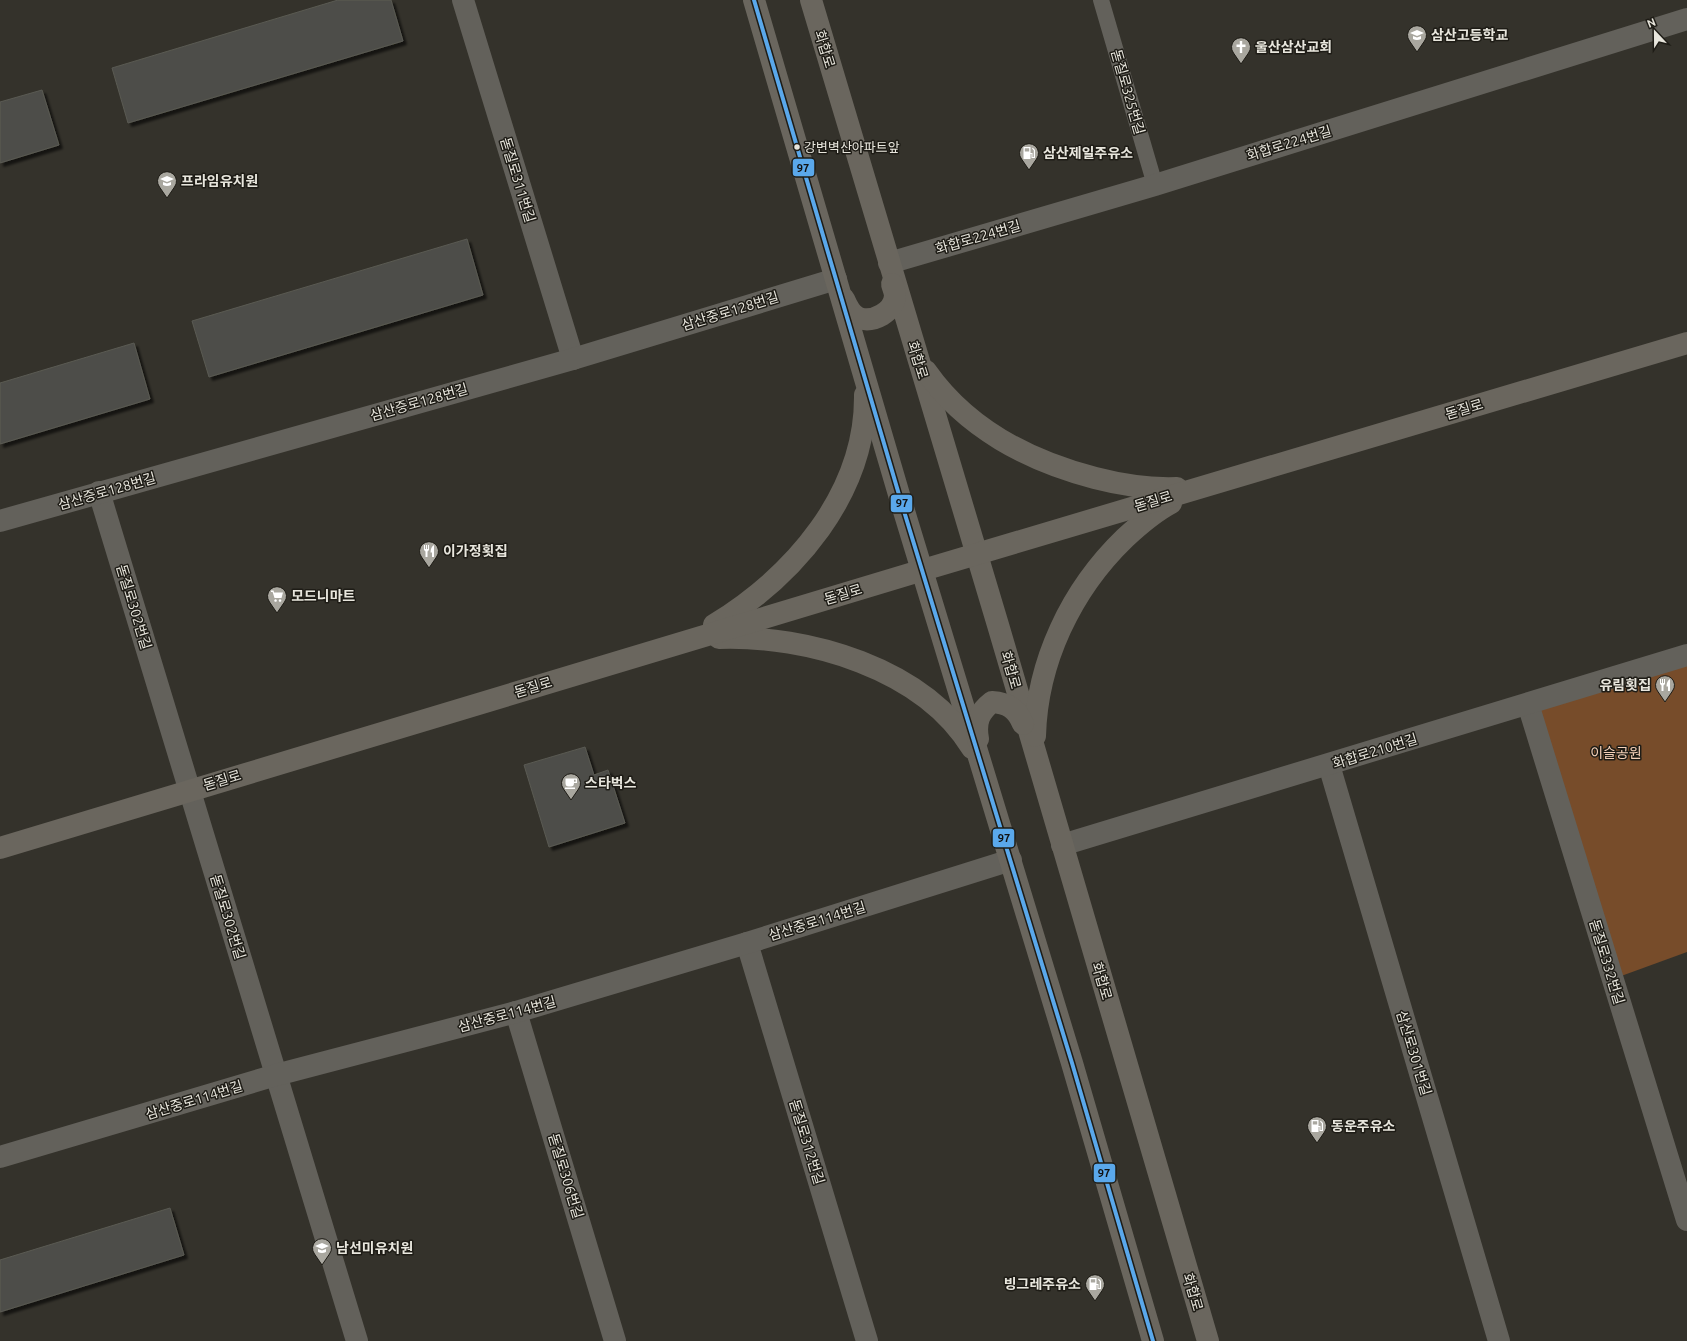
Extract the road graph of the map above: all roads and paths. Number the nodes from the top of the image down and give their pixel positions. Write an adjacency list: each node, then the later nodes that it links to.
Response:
1 (463, 0): 11 (street, 돋질로311번길)
2 (754, 0): 8 (main road)
3 (811, 0): 7 (main road, 화합로)
4 (1101, 0): 6 (lane, 돋질로325번길)
5 (1687, 19): 6 (street, 화합로224번길)
6 (1155, 185): 7 (street, 화합로224번길)
7 (889, 263): 8 (main road); 10 (main road, 화합로)
8 (836, 279): 11 (street, 삼산중로128번길); 12 (main road)
9 (1687, 343): 13 (main road, 돋질로)
10 (918, 358): 13 (main road); 16 (main road, 화합로)
11 (573, 359): 14 (street, 삼산중로128번길)
12 (864, 374): 17 (main road); 18 (main road)
13 (1202, 487): 16 (main road, 돋질로); 21 (main road)
14 (100, 492): 15 (street, 삼산중로128번길); 24 (street, 돋질로302번길)
15 (0, 521)
16 (976, 554): 17 (main road, 돋질로); 21 (main road, 화합로)
17 (923, 570): 18 (main road, 돋질로); 22 (main road)
18 (692, 639): 22 (main road); 24 (main road, 돋질로)
19 (1687, 655): 20 (street, 화합로210번길)
20 (1528, 704): 23 (street, 화합로210번길); 32 (street, 돋질로332번길)
21 (1035, 751): 22 (main road); 25 (main road, 화합로)
22 (982, 765): 27 (main road)
23 (1328, 765): 25 (street, 화합로210번길); 38 (street, 삼산로301번길)
24 (189, 790): 26 (main road, 돋질로); 30 (street, 돋질로302번길)
25 (1062, 845): 37 (main road, 화합로)
26 (0, 848)
27 (1011, 860): 28 (street, 삼산중로114번길); 36 (main road)
28 (747, 944): 29 (street, 삼산중로114번길); 35 (street, 돋질로312번길)
29 (516, 1012): 30 (street, 삼산중로114번길); 34 (street, 돋질로306번길)
30 (276, 1075): 31 (street, 삼산중로114번길); 33 (street, 돋질로302번길)
31 (0, 1158)
32 (1687, 1220)
33 (356, 1341)
34 (615, 1341)
35 (867, 1341)
36 (1153, 1341)
37 (1208, 1341)
38 (1500, 1341)

